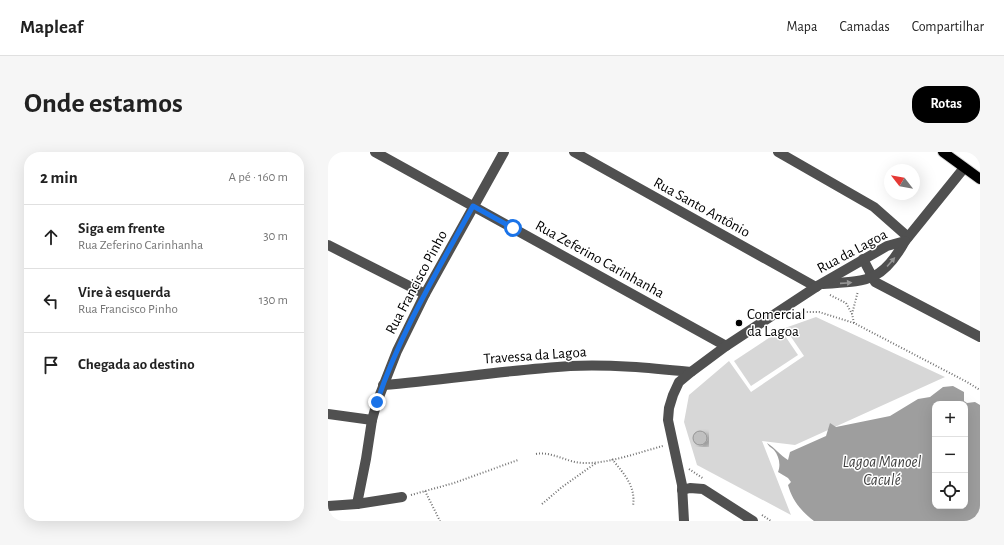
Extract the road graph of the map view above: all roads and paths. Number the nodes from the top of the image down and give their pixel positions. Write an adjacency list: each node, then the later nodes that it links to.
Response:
1 (375, 152): 8 (street, Rua Zeferino Carinhanha)
2 (504, 152): 8 (street, Rua Francisco Pinho)
3 (574, 152): 14 (street, Rua Santo Antônio)
4 (778, 152): 9 (street)
5 (943, 152): 6 (main road)
6 (964, 168): 7 (main road); 9 (street, Rua da Lagoa)
7 (980, 179)
8 (473, 206): 15 (street, Rua Francisco Pinho); 20 (street, Rua Zeferino Carinhanha)
9 (906, 239): 11 (street, Rua da Lagoa); 12 (street, Rua da Lagoa, one-way to 9)
10 (328, 245): 15 (street)
11 (863, 259): 12 (street); 14 (street, Rua da Lagoa)
12 (872, 278): 13 (street, Rua da Lagoa); 19 (street)
13 (861, 281): 14 (street, Rua da Lagoa, one-way to 13); 16 (path)
14 (817, 286): 16 (path); 20 (street)
15 (425, 294): 22 (street, Rua Francisco Pinho)
16 (852, 314): 18 (path)
17 (790, 317): 18 (path)
18 (854, 323): 23 (path)
19 (980, 338)
20 (726, 346): 21 (street)
21 (691, 372): 22 (street, Travessa da Lagoa); 26 (street)
22 (383, 385): 25 (street, Rua Francisco Pinho)
23 (980, 390)
24 (328, 414): 25 (street)
25 (372, 420): 36 (street, Rua Francisco Pinho)
26 (673, 444): 28 (path); 33 (street)
27 (536, 454): 30 (path)
28 (612, 459): 30 (path); 39 (path)
29 (518, 460): 34 (path)
30 (597, 462): 37 (path)
31 (689, 469): 32 (path)
32 (709, 482)
33 (682, 490): 40 (street); 42 (street)
34 (425, 491): 35 (path); 41 (path)
35 (402, 497): 36 (street)
36 (357, 504): 38 (street)
37 (542, 504)
38 (328, 506)
39 (633, 506)
40 (755, 515): 43 (path)
41 (440, 521)
42 (684, 521)
43 (772, 521)

